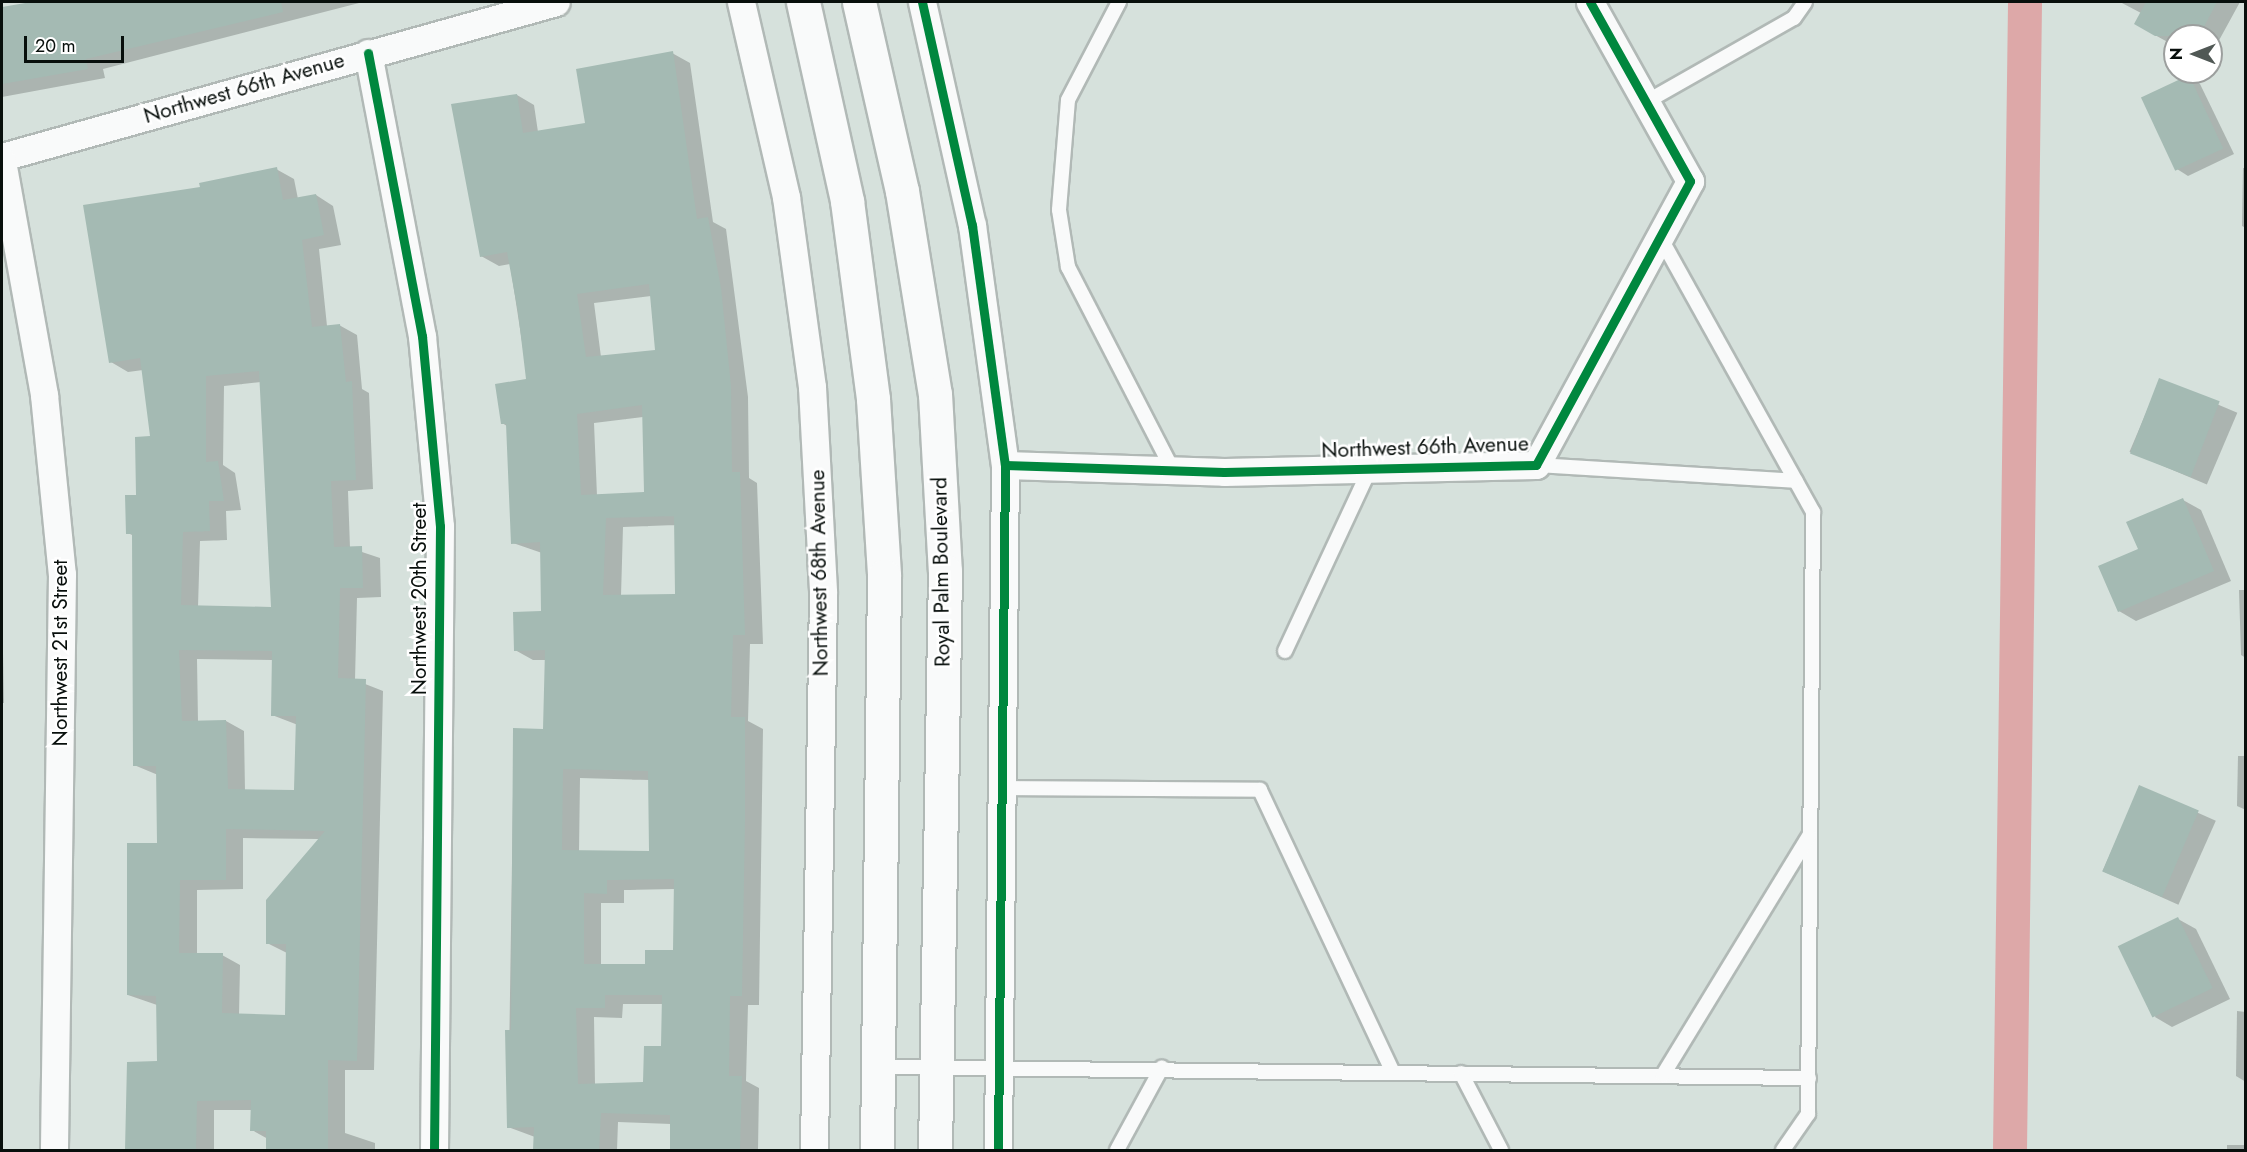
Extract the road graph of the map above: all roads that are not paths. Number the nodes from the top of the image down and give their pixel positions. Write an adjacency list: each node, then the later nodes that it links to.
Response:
1 (556, 2): 9 (street, Northwest 66th Avenue)
2 (741, 2): 31 (street, Northwest 68th Avenue)
3 (802, 2): 23 (main road)
4 (859, 2): 22 (main road, Royal Palm Boulevard)
5 (922, 2): 13 (street)
6 (1119, 2): 16 (lane)
7 (1590, 2): 10 (street, Northwest 66th Avenue)
8 (1805, 2): 10 (lane)
9 (368, 53): 11 (street, Northwest 66th Avenue); 30 (street, Northwest 20th Street)
10 (1646, 102): 12 (street, Northwest 66th Avenue)
11 (2, 159): 29 (street, Northwest 21st Street)
12 (1660, 237): 14 (street, Northwest 66th Avenue); 17 (lane)
13 (1005, 465): 16 (street, Northwest 66th Avenue); 19 (street)
14 (1536, 465): 15 (street, Northwest 66th Avenue); 17 (lane)
15 (1370, 469): 16 (street, Northwest 66th Avenue); 18 (lane)
16 (1173, 470)
17 (1796, 481): 20 (lane)
18 (1285, 651)
19 (1002, 788): 21 (street); 25 (lane)
20 (1810, 835): 27 (lane); 28 (lane)
21 (999, 1065): 22 (lane); 24 (lane); 34 (street)
22 (937, 1066): 23 (lane); 33 (main road, Royal Palm Boulevard)
23 (878, 1067): 32 (main road)
24 (1162, 1067): 25 (lane); 35 (lane)
25 (1392, 1070): 26 (lane)
26 (1461, 1073): 27 (lane); 36 (lane)
27 (1663, 1075): 28 (lane)
28 (1809, 1078): 37 (lane)
29 (54, 1150)
30 (434, 1150)
31 (814, 1150)
32 (877, 1150)
33 (935, 1150)
34 (998, 1150)
35 (1117, 1150)
36 (1501, 1150)
37 (1783, 1150)

